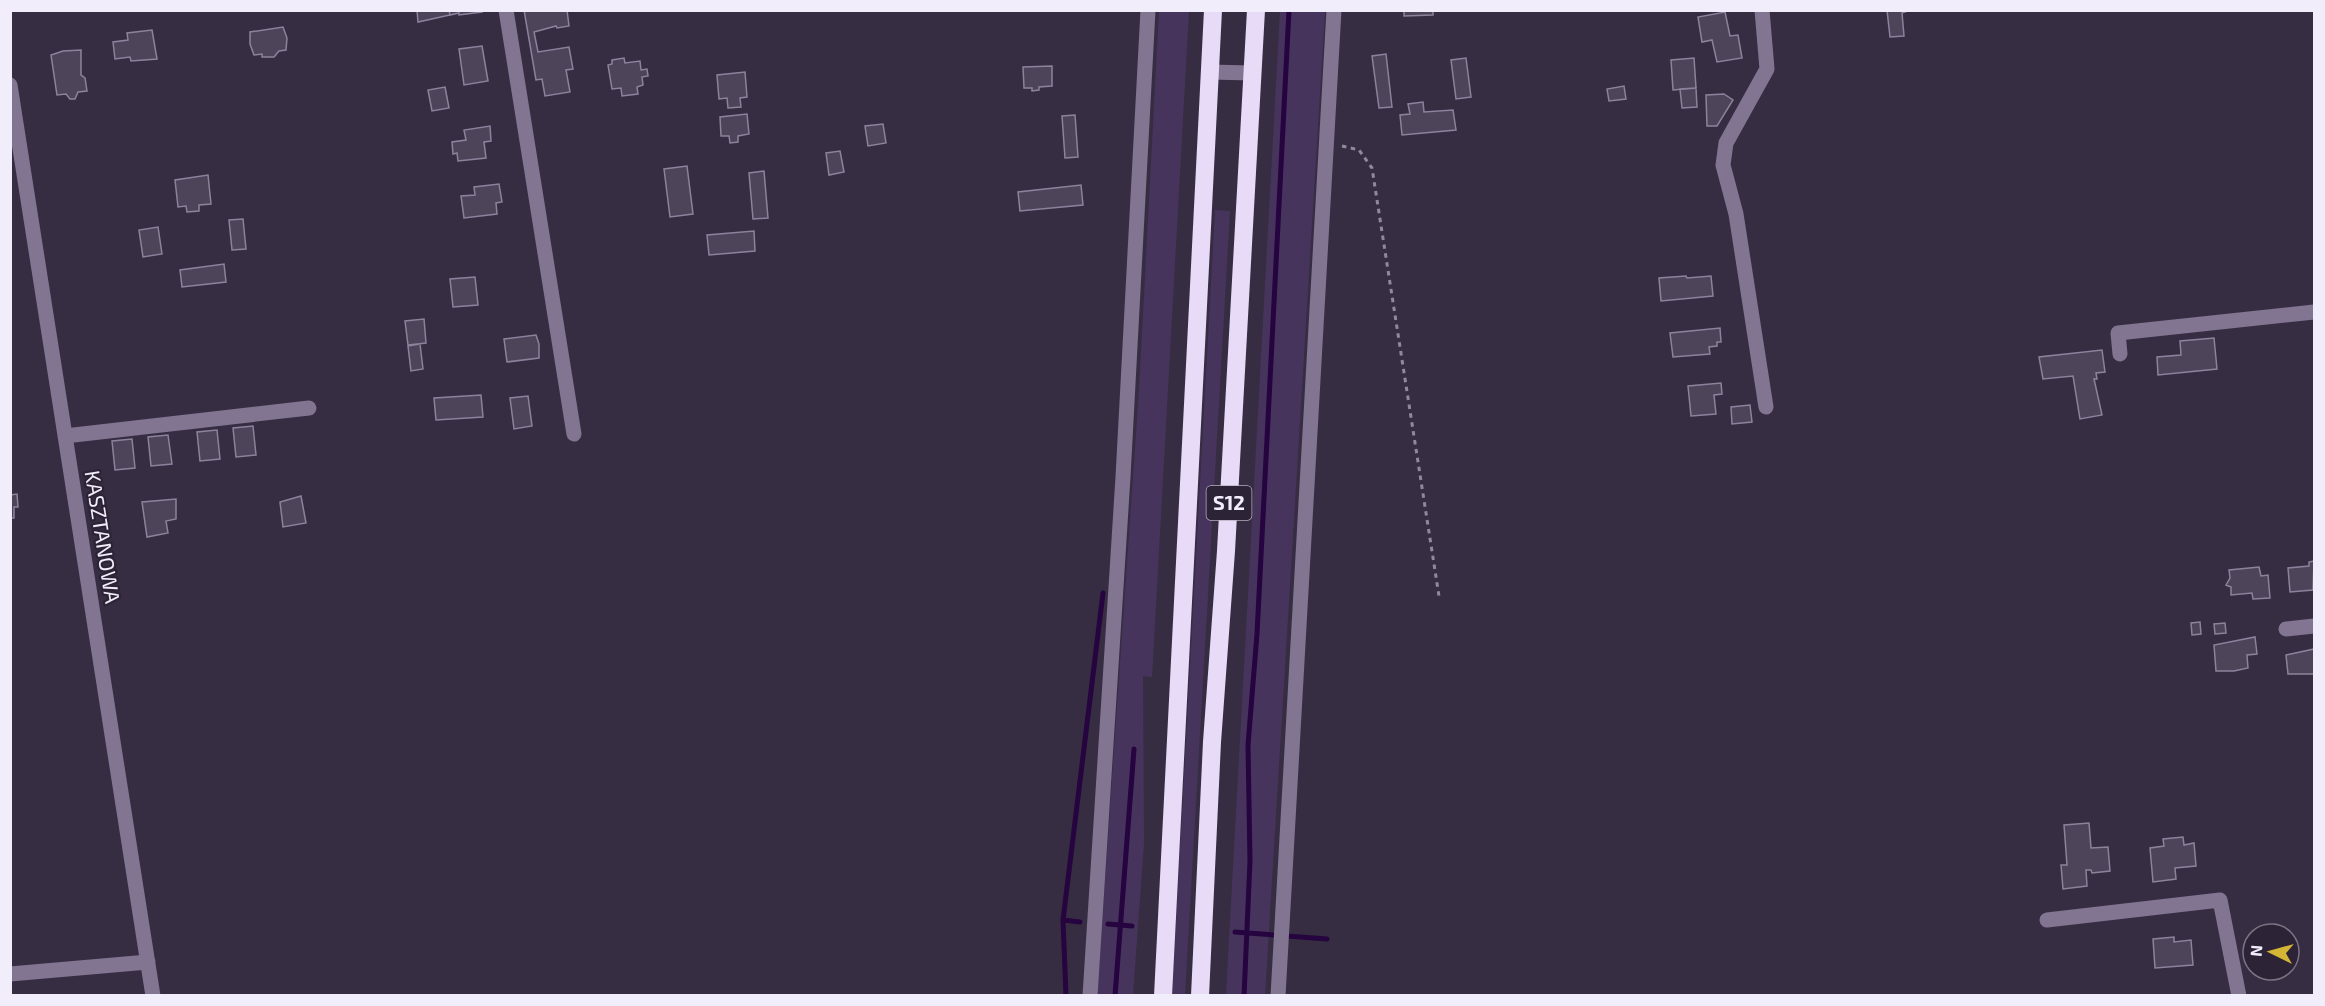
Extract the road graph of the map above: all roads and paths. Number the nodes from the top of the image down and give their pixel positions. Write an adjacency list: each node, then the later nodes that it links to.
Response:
1 (506, 10): 17 (street)
2 (1148, 10): 26 (street)
3 (1213, 10): 7 (highway, S12)
4 (1256, 10): 8 (highway, S12)
5 (1334, 10): 11 (street)
6 (1762, 10): 15 (street)
7 (1209, 72): 8 (street); 27 (highway, S12)
8 (1252, 73): 28 (highway, S12)
9 (10, 85): 10 (street, KASZTANOWA)
10 (14, 134): 12 (street, KASZTANOWA)
11 (1329, 142): 19 (path); 29 (street)
12 (15, 150): 18 (street, KASZTANOWA)
13 (2314, 312): 14 (street)
14 (2120, 354)
15 (1766, 407)
16 (309, 408): 18 (street)
17 (574, 434)
18 (65, 436): 23 (street, KASZTANOWA)
19 (1439, 596)
20 (2314, 626): 21 (street)
21 (2286, 629)
22 (2047, 920): 30 (street)
23 (148, 962): 24 (street); 25 (street, KASZTANOWA)
24 (10, 974)
25 (153, 996)
26 (1090, 996)
27 (1163, 996)
28 (1200, 996)
29 (1278, 996)
30 (2239, 996)

